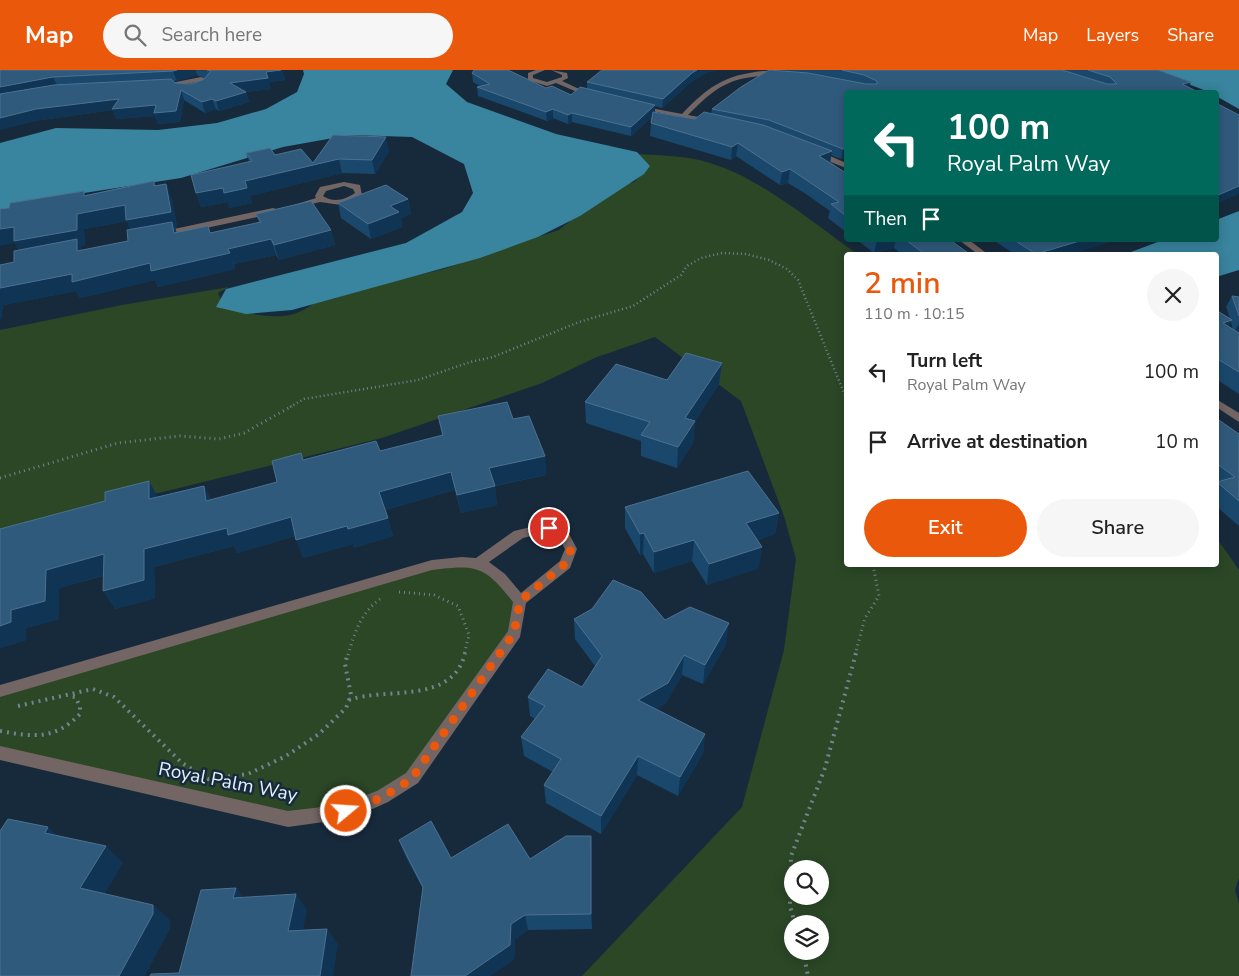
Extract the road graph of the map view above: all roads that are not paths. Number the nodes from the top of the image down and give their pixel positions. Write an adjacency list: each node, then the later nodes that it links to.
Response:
1 (542, 70): 4 (street)
2 (554, 70): 4 (street)
3 (786, 73): 9 (street)
4 (558, 82): 7 (street)
5 (159, 85): 6 (street)
6 (195, 90)
7 (601, 99)
8 (634, 107): 9 (street)
9 (684, 116): 10 (street)
10 (720, 124)
11 (809, 150): 12 (street)
12 (844, 165)
13 (321, 199): 14 (street)
14 (146, 238)
15 (966, 242): 16 (street)
16 (981, 252)
17 (1219, 404): 18 (street)
18 (1239, 418)
19 (480, 562): 20 (street); 20 (street); 21 (street)
20 (520, 601): 22 (street, Royal Palm Way)
21 (0, 690)
22 (0, 752)

